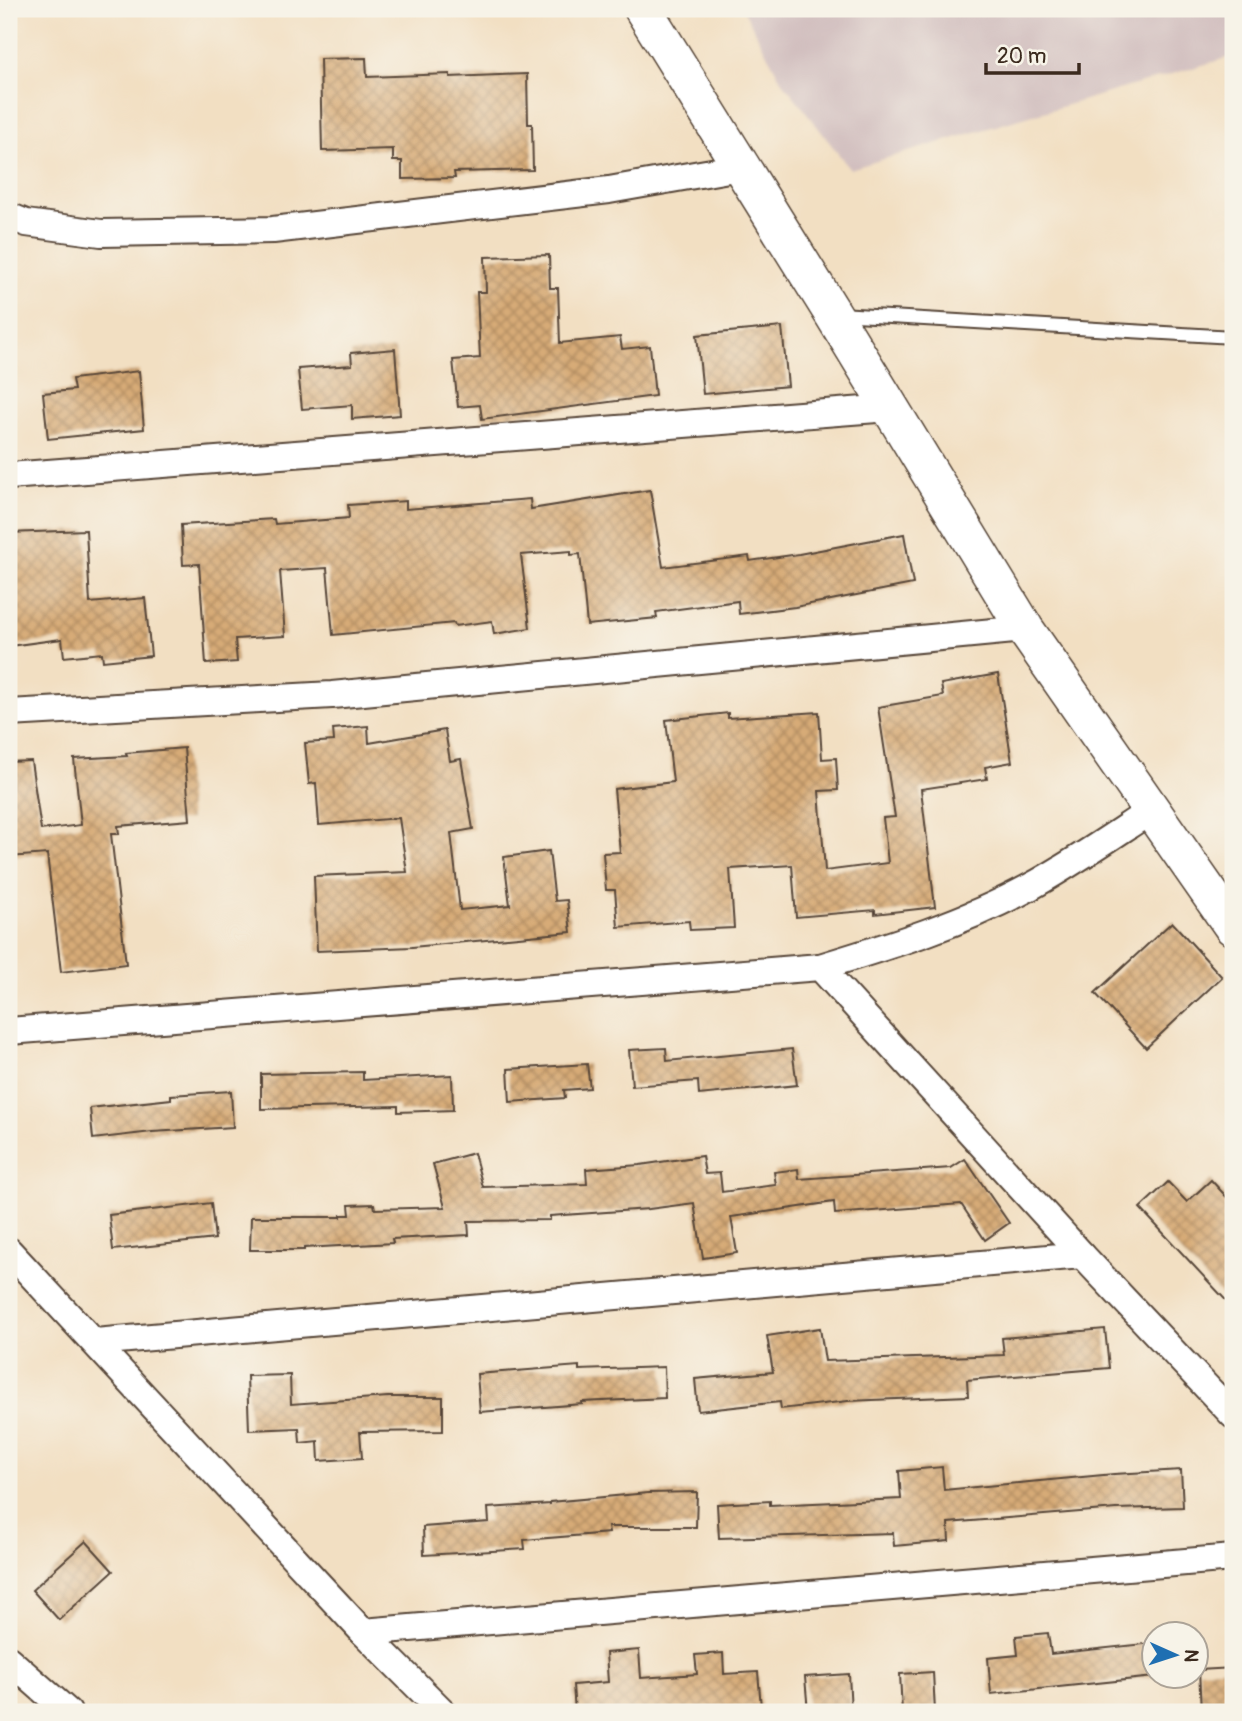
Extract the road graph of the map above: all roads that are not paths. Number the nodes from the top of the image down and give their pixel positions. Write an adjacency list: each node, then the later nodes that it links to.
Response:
1 (643, 9): 2 (street)
2 (740, 167): 3 (street); 4 (street)
3 (9, 216)
4 (834, 314): 5 (lane); 6 (street)
5 (1233, 337)
6 (890, 408): 7 (street); 8 (street)
7 (9, 476)
8 (1026, 629): 9 (street); 10 (street)
9 (9, 713)
10 (1152, 810): 11 (street); 12 (street)
11 (1233, 927)
12 (820, 967): 13 (street); 15 (street)
13 (9, 1031)
14 (9, 1251): 16 (street)
15 (1082, 1255): 16 (street); 17 (street)
16 (94, 1342): 19 (street)
17 (1233, 1415)
18 (1233, 1558): 19 (street)
19 (363, 1632): 22 (street)
20 (11, 1668): 21 (street)
21 (68, 1712)
22 (443, 1712)

